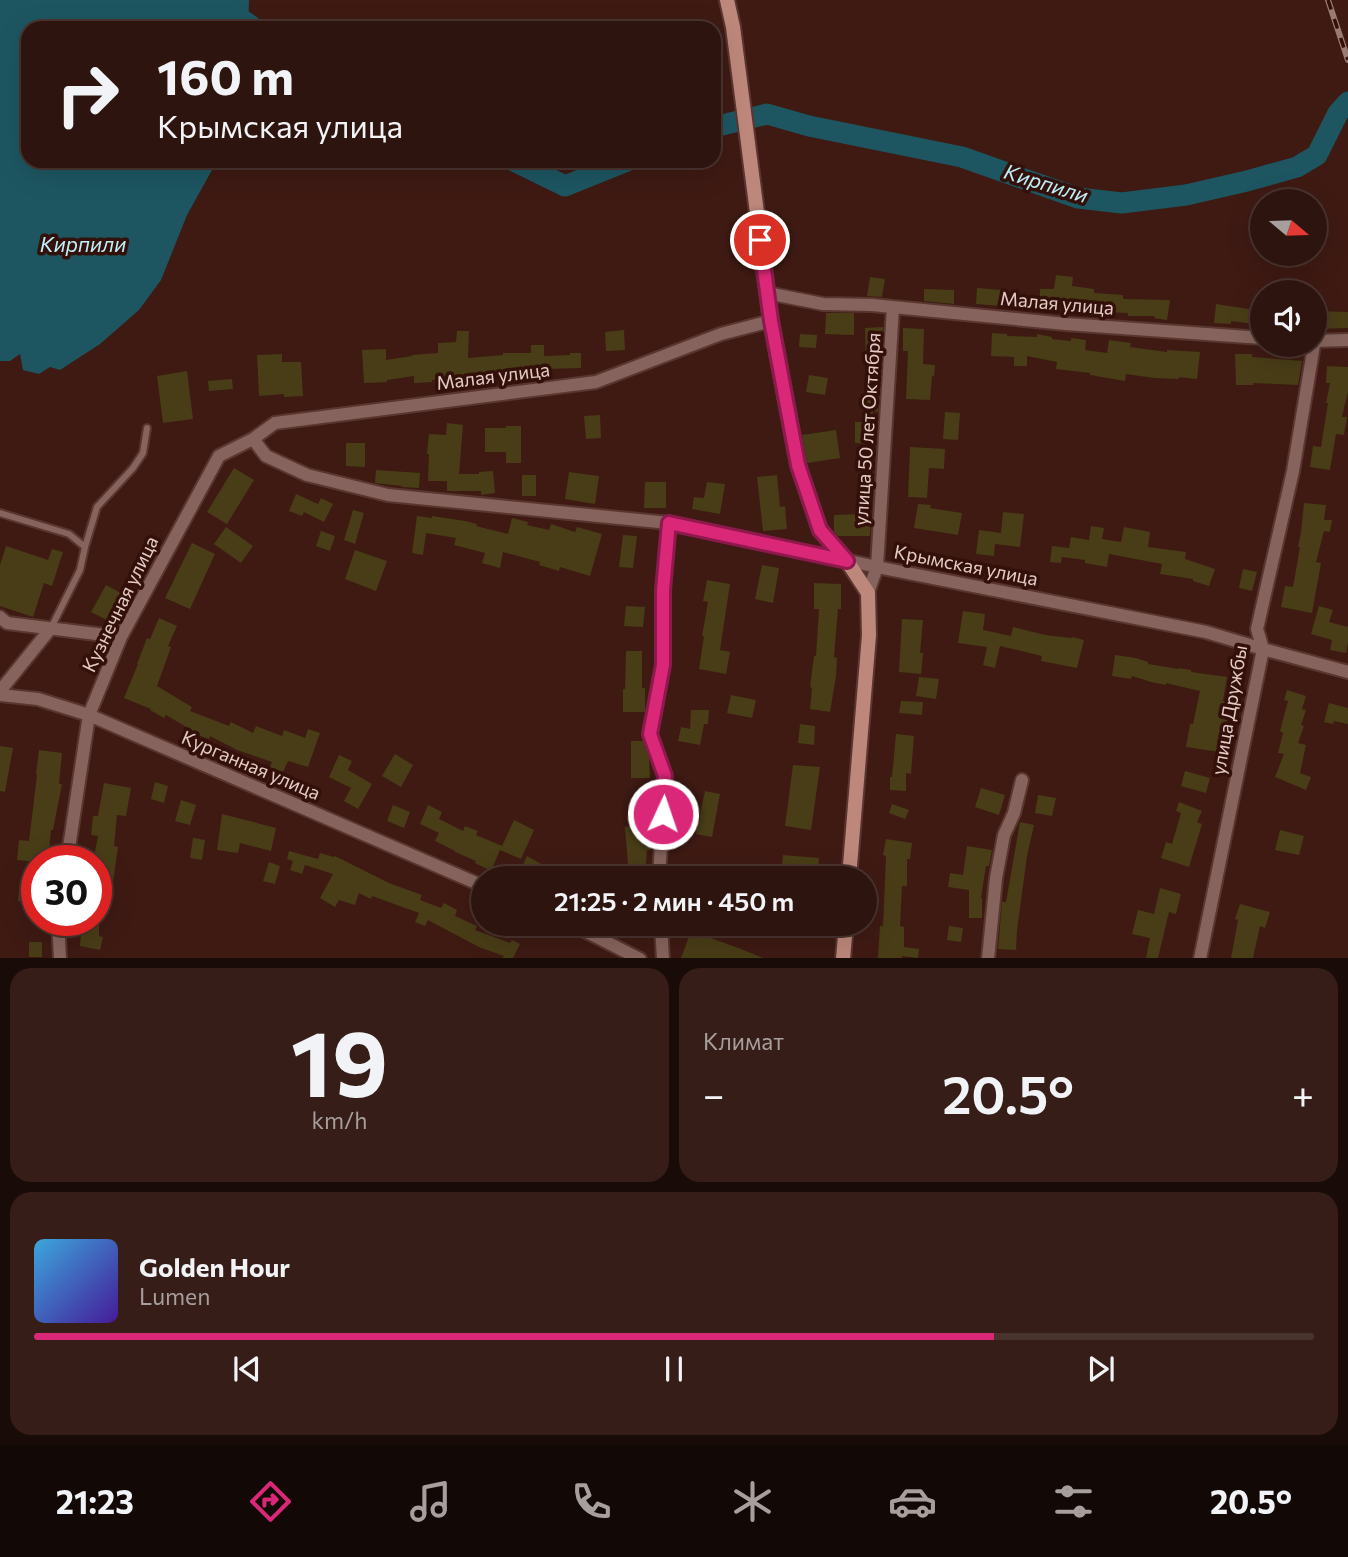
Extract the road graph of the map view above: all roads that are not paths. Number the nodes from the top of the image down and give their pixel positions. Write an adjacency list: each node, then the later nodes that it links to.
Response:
1 (727, 0): 2 (street)
2 (767, 293): 3 (street, Малая улица); 4 (street)
3 (893, 307): 5 (street, Малая улица); 16 (street, улица 50 лет Октября)
4 (771, 321): 10 (street, Малая улица); 15 (street)
5 (1250, 337)
6 (1348, 340): 7 (street)
7 (1327, 342)
8 (1312, 357): 21 (street, улица Дружбы)
9 (147, 428): 14 (lane)
10 (253, 439): 11 (street, Малая улица); 13 (street, Крымская улица)
11 (219, 456): 20 (street, Кузнечная улица)
12 (0, 513): 14 (lane)
13 (669, 523): 15 (street, Крымская улица); 27 (street)
14 (85, 547): 19 (lane)
15 (847, 561): 16 (street, Крымская улица); 17 (street)
16 (877, 567): 17 (street, улица 50 лет Октября); 21 (street, Крымская улица)
17 (868, 593): 28 (street, улица 50 лет Октября)
18 (0, 617): 19 (street)
19 (51, 628): 20 (street); 23 (street)
20 (121, 637): 24 (street, Кузнечная улица)
21 (1263, 649): 22 (street, Крымская улица); 39 (street, улица Дружбы)
22 (1348, 671)
23 (0, 693): 24 (street, Курганная улица)
24 (89, 716): 26 (street, Кузнечная улица); 29 (street, Курганная улица)
25 (1022, 779): 38 (street)
26 (69, 845)
27 (660, 866)
28 (850, 866)
29 (471, 881)
30 (59, 936): 34 (street)
31 (595, 936): 35 (street)
32 (662, 936): 36 (street)
33 (845, 936): 37 (street)
34 (60, 958)
35 (640, 958)
36 (663, 958)
37 (843, 958)
38 (988, 958)
39 (1200, 958)

